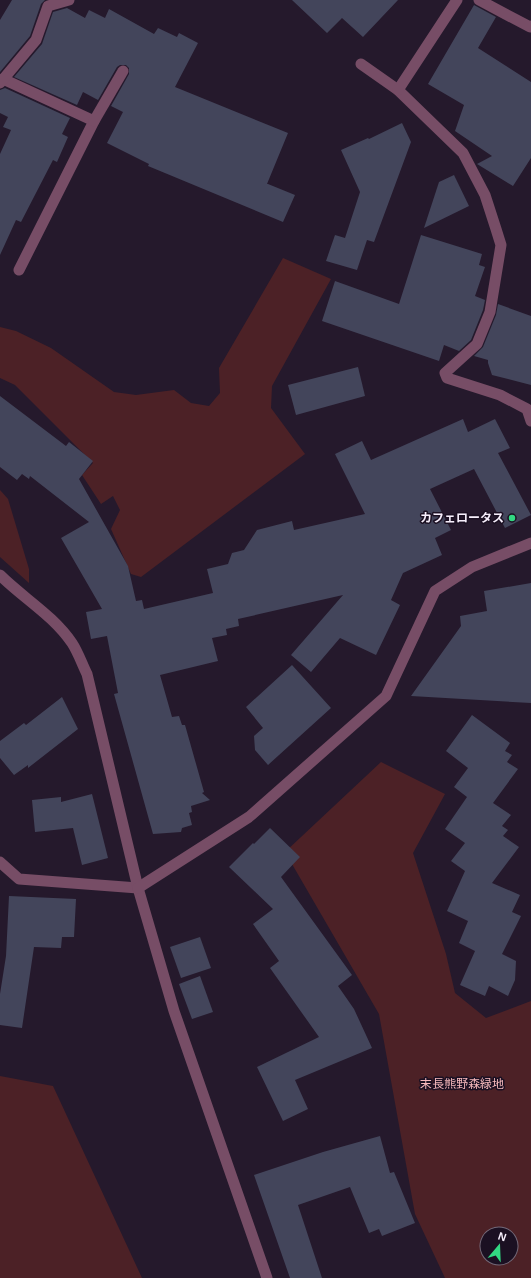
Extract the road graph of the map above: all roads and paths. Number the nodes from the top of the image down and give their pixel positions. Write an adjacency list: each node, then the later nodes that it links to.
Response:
1 (69, 0): 7 (street)
2 (457, 0): 8 (street)
3 (479, 0): 4 (street)
4 (531, 26)
5 (361, 64): 8 (street)
6 (123, 71): 9 (street)
7 (1, 81): 9 (street)
8 (398, 90): 11 (street)
9 (94, 121): 10 (street)
10 (19, 270)
11 (531, 421)
12 (531, 543): 15 (street)
13 (0, 575): 15 (street)
14 (0, 862): 15 (street)
15 (138, 888): 16 (street)
16 (267, 1278)

